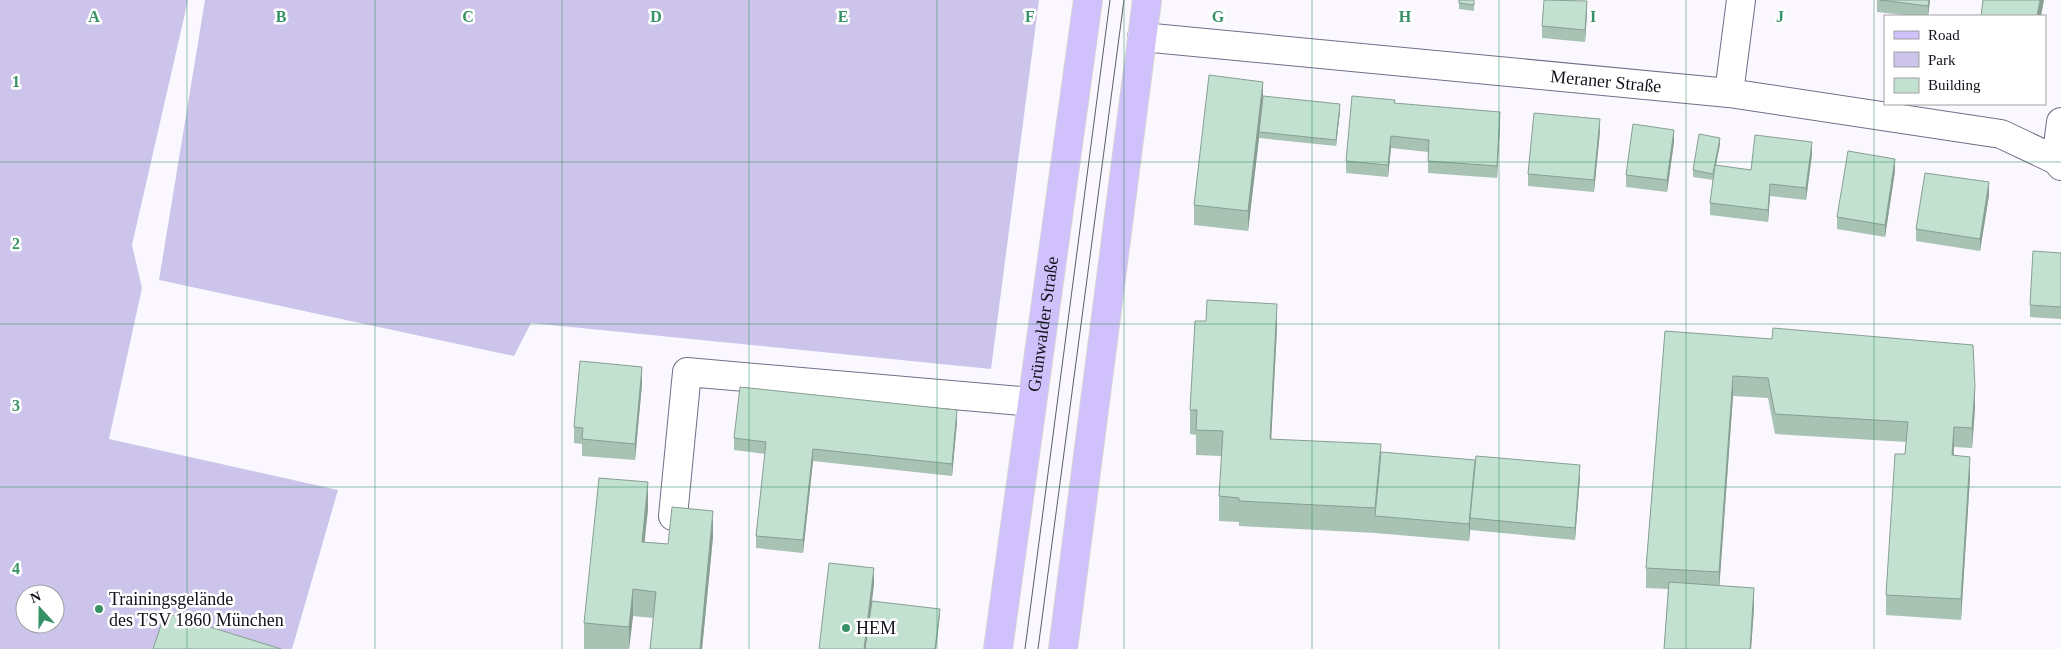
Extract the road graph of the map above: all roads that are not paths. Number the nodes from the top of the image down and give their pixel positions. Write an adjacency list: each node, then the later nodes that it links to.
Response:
1 (1088, 0): 8 (main road, Grünwalder Straße)
2 (1147, 0): 4 (main road)
3 (1741, 0): 5 (street)
4 (1142, 37): 5 (street, Meraner Straße); 11 (main road)
5 (1729, 93): 7 (street, Meraner Straße)
6 (2061, 122): 7 (street)
7 (2058, 163)
8 (1032, 402): 9 (street); 10 (main road, Grünwalder Straße)
9 (673, 516)
10 (998, 649)
11 (1063, 649)

